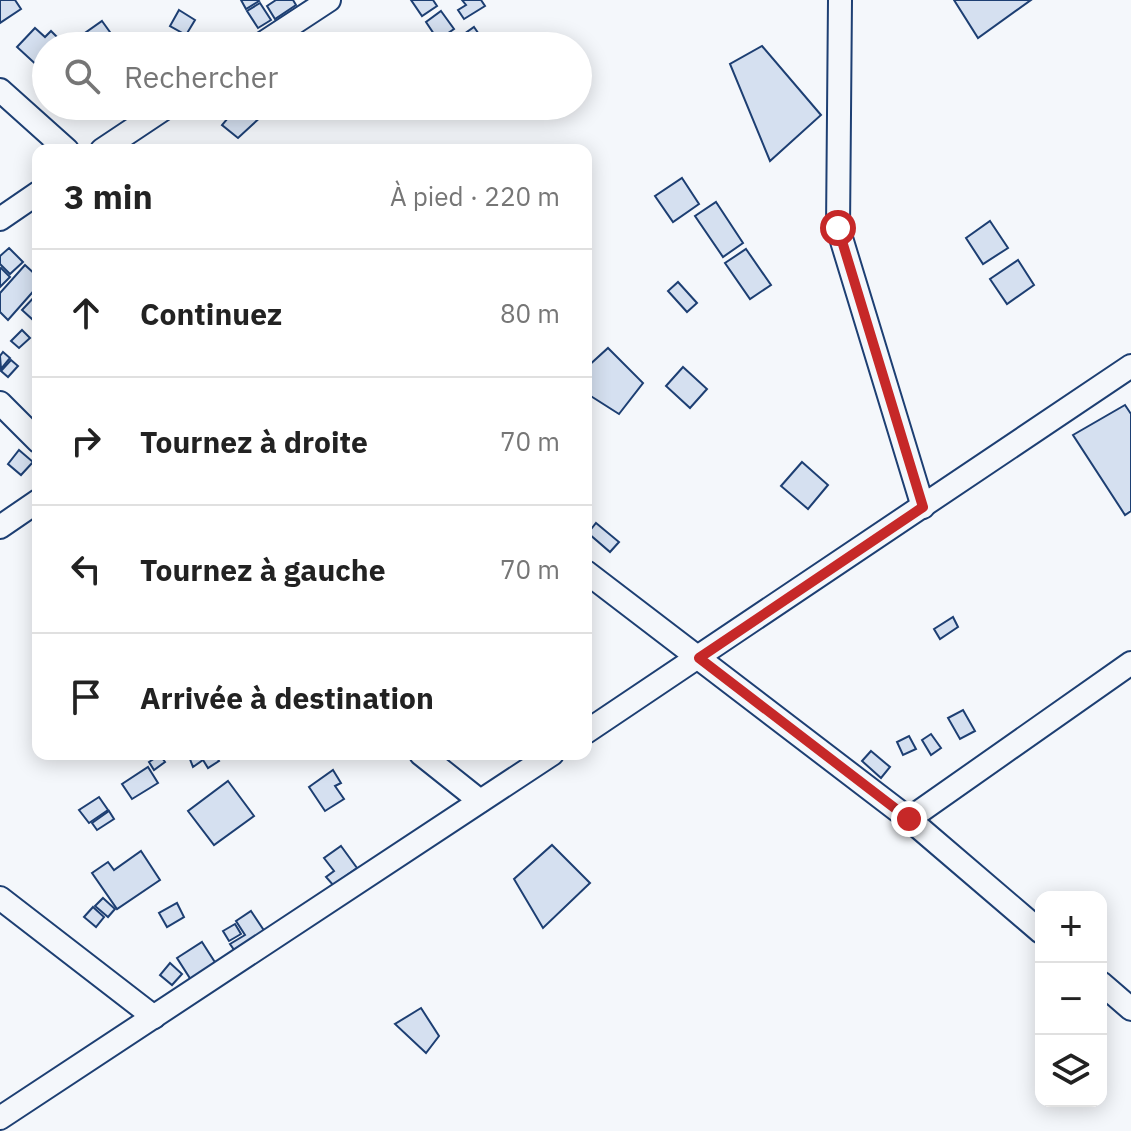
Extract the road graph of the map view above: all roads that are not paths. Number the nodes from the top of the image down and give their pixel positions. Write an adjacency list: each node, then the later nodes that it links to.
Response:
1 (329, 0): 3 (street)
2 (840, 0): 16 (street)
3 (280, 32)
4 (0, 90): 5 (street)
5 (32, 119)
6 (34, 120): 8 (street)
7 (147, 120): 9 (street)
8 (60, 144)
9 (111, 144)
10 (32, 197): 11 (street)
11 (0, 219)
12 (1131, 366): 16 (street)
13 (0, 403): 14 (street)
14 (32, 435)
15 (32, 505): 17 (street)
16 (923, 507): 19 (street)
17 (0, 527)
18 (592, 577): 19 (street)
19 (699, 658): 21 (street); 25 (street)
20 (1131, 663): 25 (street)
21 (592, 728)
22 (429, 760): 24 (street)
23 (543, 760): 24 (street)
24 (480, 801): 30 (street)
25 (909, 819): 27 (street)
26 (0, 898): 30 (street)
27 (1035, 927)
28 (1107, 988): 29 (street)
29 (1131, 1009)
30 (154, 1017): 31 (street)
31 (0, 1118)

